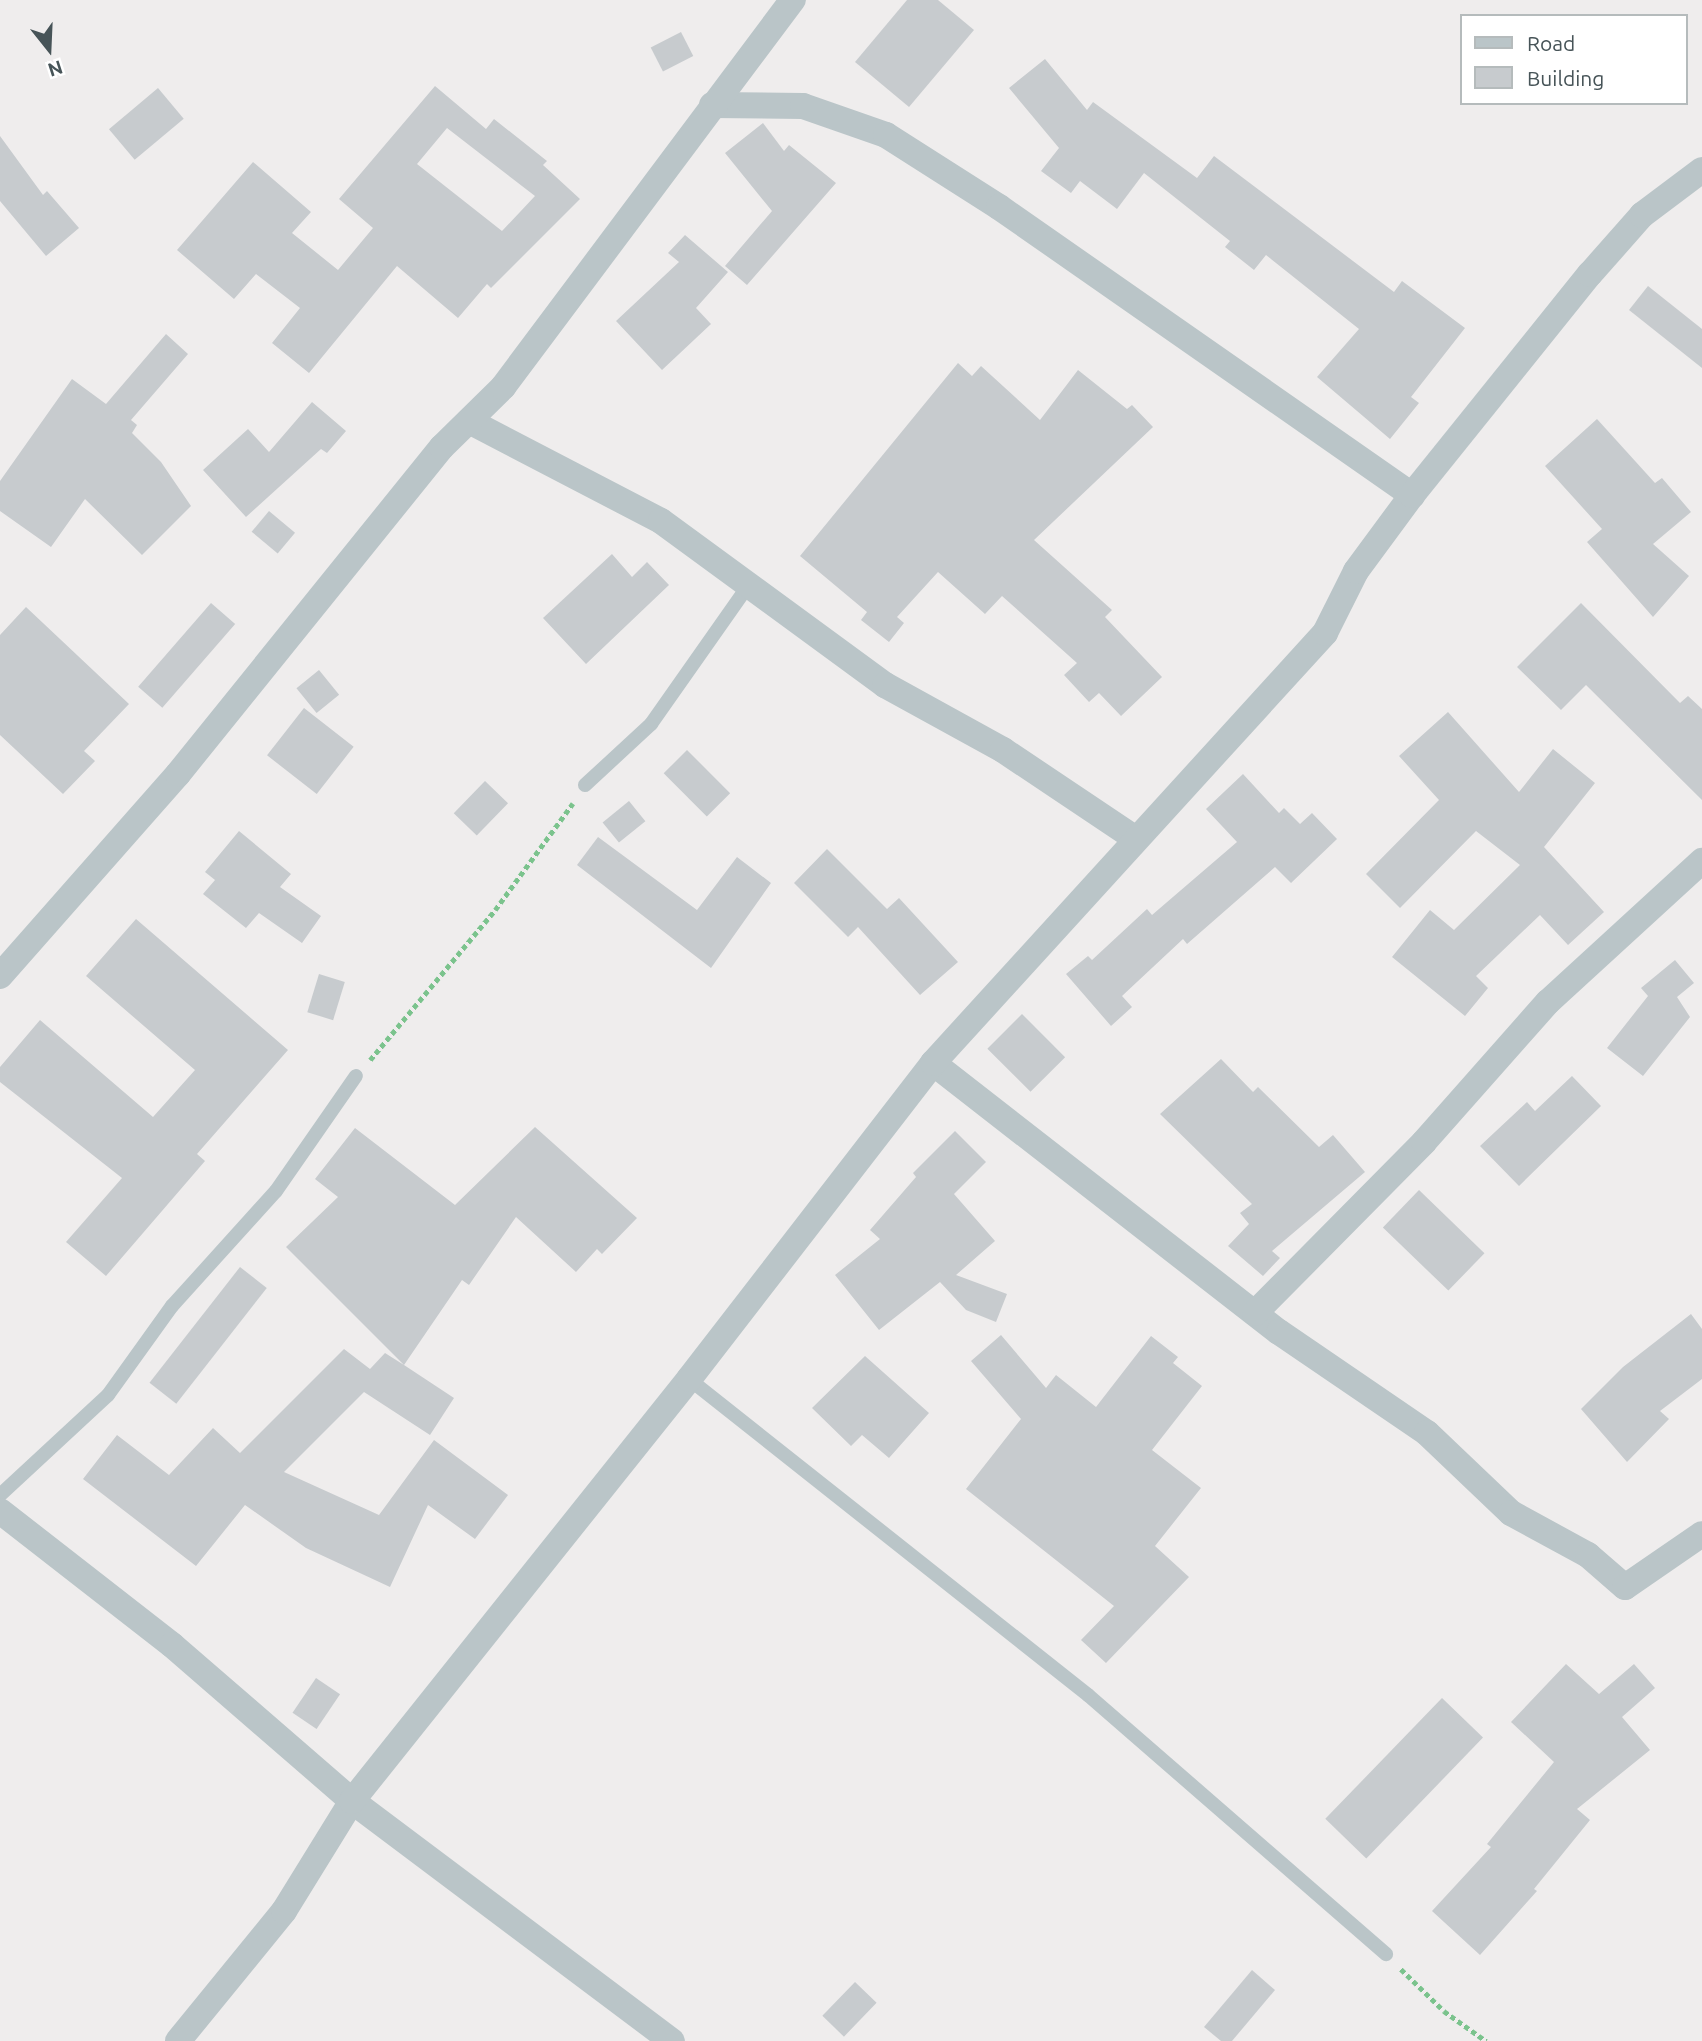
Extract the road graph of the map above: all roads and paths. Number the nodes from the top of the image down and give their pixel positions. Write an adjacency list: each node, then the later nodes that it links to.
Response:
1 (793, 0): 2 (street)
2 (712, 105): 4 (street); 5 (street)
3 (1702, 170): 5 (street)
4 (468, 421): 6 (street); 10 (street)
5 (1412, 495): 8 (street)
6 (748, 586): 7 (lane); 8 (street)
7 (585, 785): 12 (path)
8 (1136, 839): 11 (street)
9 (1702, 862): 13 (street)
10 (0, 976)
11 (933, 1063): 13 (street); 14 (street)
12 (356, 1076): 15 (lane)
13 (1255, 1313): 17 (street)
14 (689, 1379): 18 (street); 19 (lane)
15 (0, 1495)
16 (0, 1511): 18 (street)
17 (1702, 1534)
18 (352, 1801): 20 (street); 21 (street)
19 (1386, 1954): 22 (path)
20 (178, 2041)
21 (672, 2041)
22 (1486, 2041)

